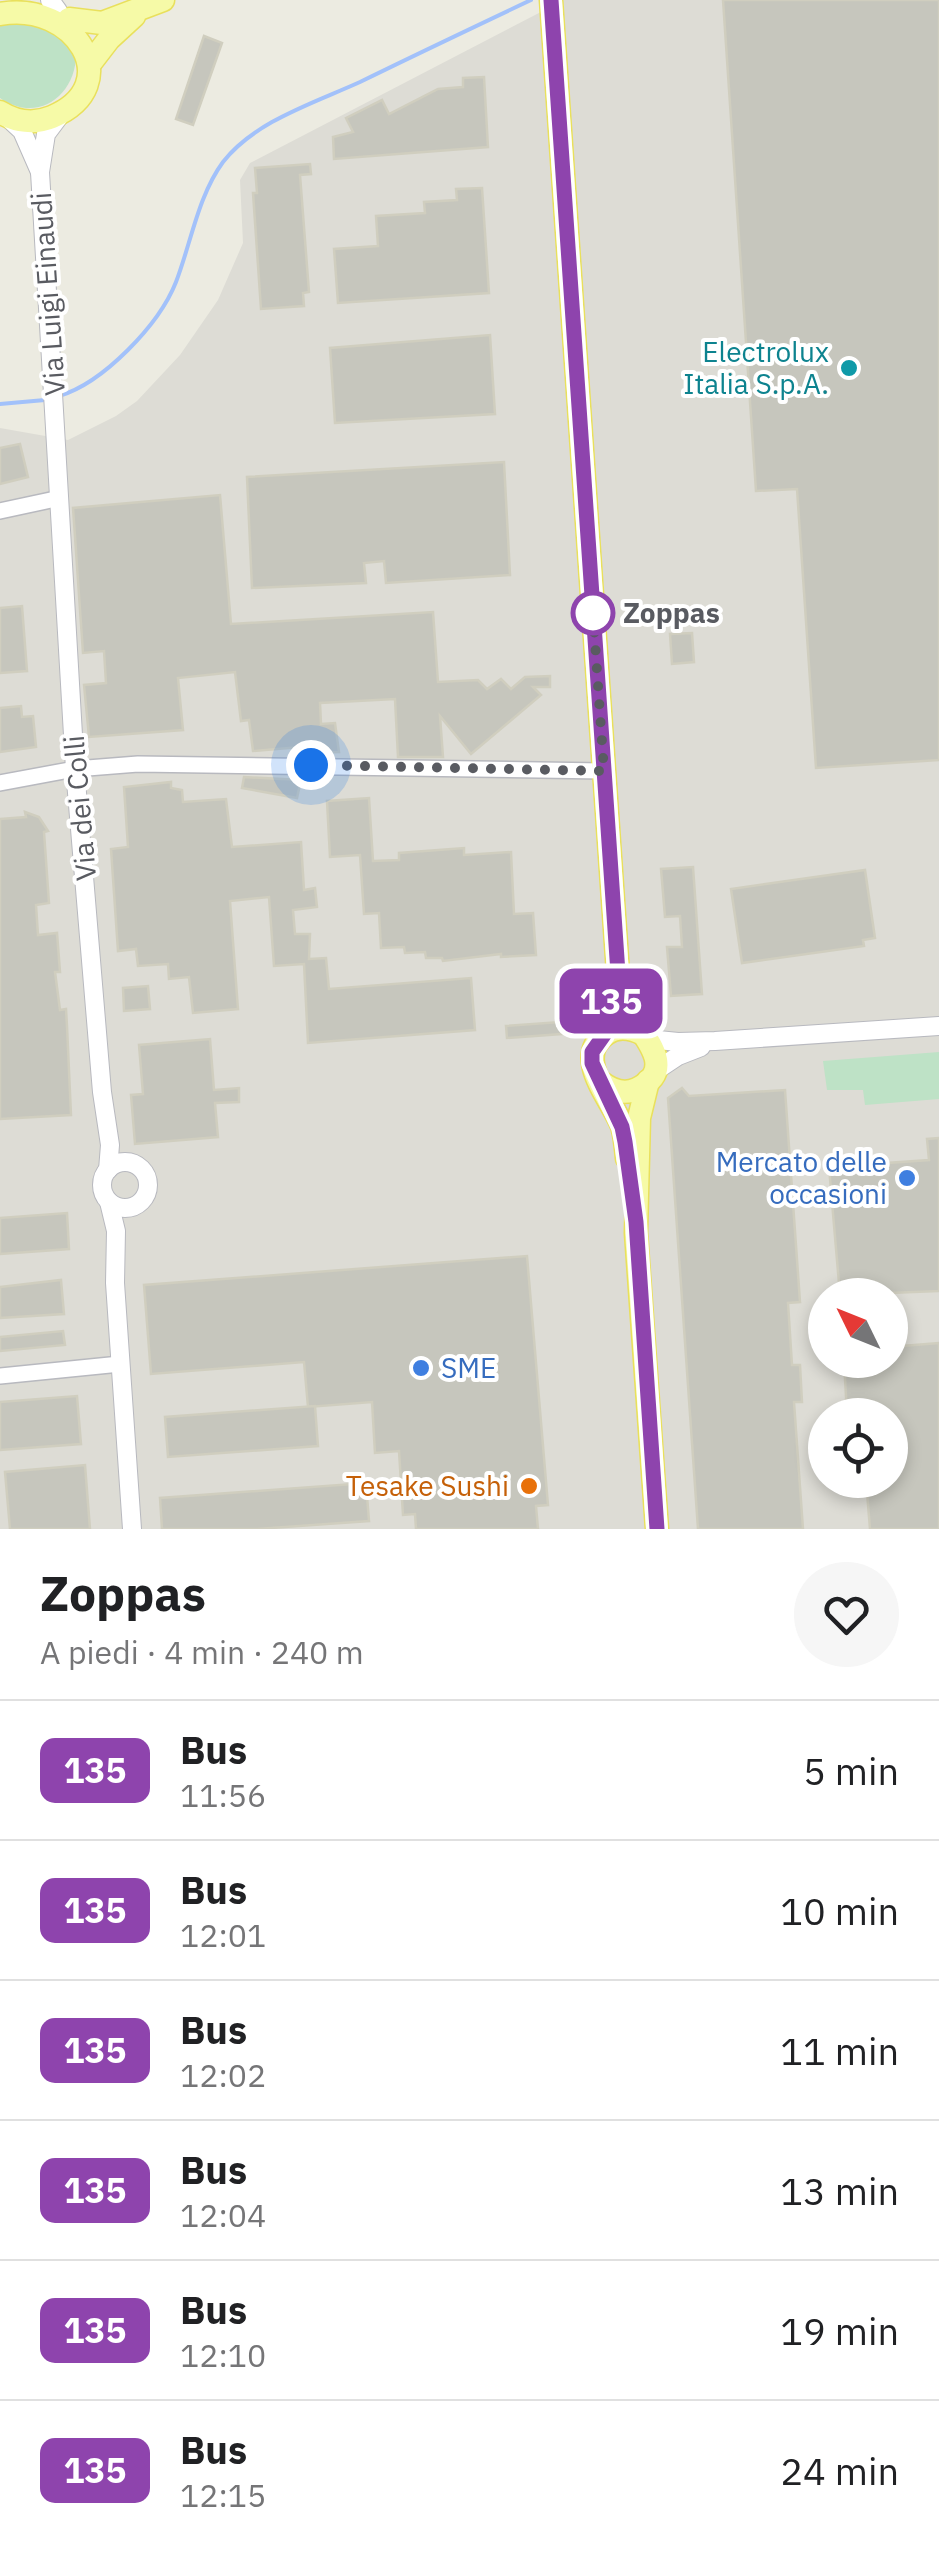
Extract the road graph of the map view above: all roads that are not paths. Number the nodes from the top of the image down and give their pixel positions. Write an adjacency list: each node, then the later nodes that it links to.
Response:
1 (10, 0): 6 (street)
2 (163, 0): 5 (main road)
3 (551, 6): 15 (main road)
4 (59, 10): 5 (main road); 6 (main road); 7 (main road)
5 (140, 11): 7 (main road)
6 (0, 13)
7 (90, 65): 8 (main road)
8 (62, 112): 9 (main road); 10 (street, Via Luigi Einaudi)
9 (3, 114): 10 (street, Via Luigi Einaudi)
10 (40, 172): 11 (street, Via Luigi Einaudi)
11 (55, 416): 12 (street, Via dei Colli)
12 (60, 498): 13 (street); 14 (street, Via dei Colli)
13 (0, 511)
14 (76, 769): 15 (street); 16 (street); 24 (street, Via dei Colli)
15 (604, 771): 17 (main road)
16 (0, 783)
17 (618, 973): 19 (main road); 20 (main road)
18 (939, 1026): 21 (street)
19 (604, 1035): 20 (main road); 23 (main road)
20 (646, 1036): 21 (street); 22 (main road)
21 (715, 1041): 22 (street)
22 (651, 1077): 23 (main road); 29 (main road)
23 (601, 1082): 29 (main road)
24 (106, 1117): 25 (street, Via dei Colli); 26 (street, Via dei Colli)
25 (131, 1164): 26 (street); 28 (street, Via dei Colli)
26 (108, 1170): 27 (street, Via dei Colli)
27 (109, 1202): 28 (street); 30 (street, Via dei Colli)
28 (134, 1206): 30 (street, Via dei Colli)
29 (636, 1222): 34 (main road)
30 (117, 1246): 31 (street, Via dei Colli)
31 (120, 1364): 32 (street); 33 (street, Via dei Colli)
32 (0, 1376)
33 (132, 1529)
34 (656, 1529)

